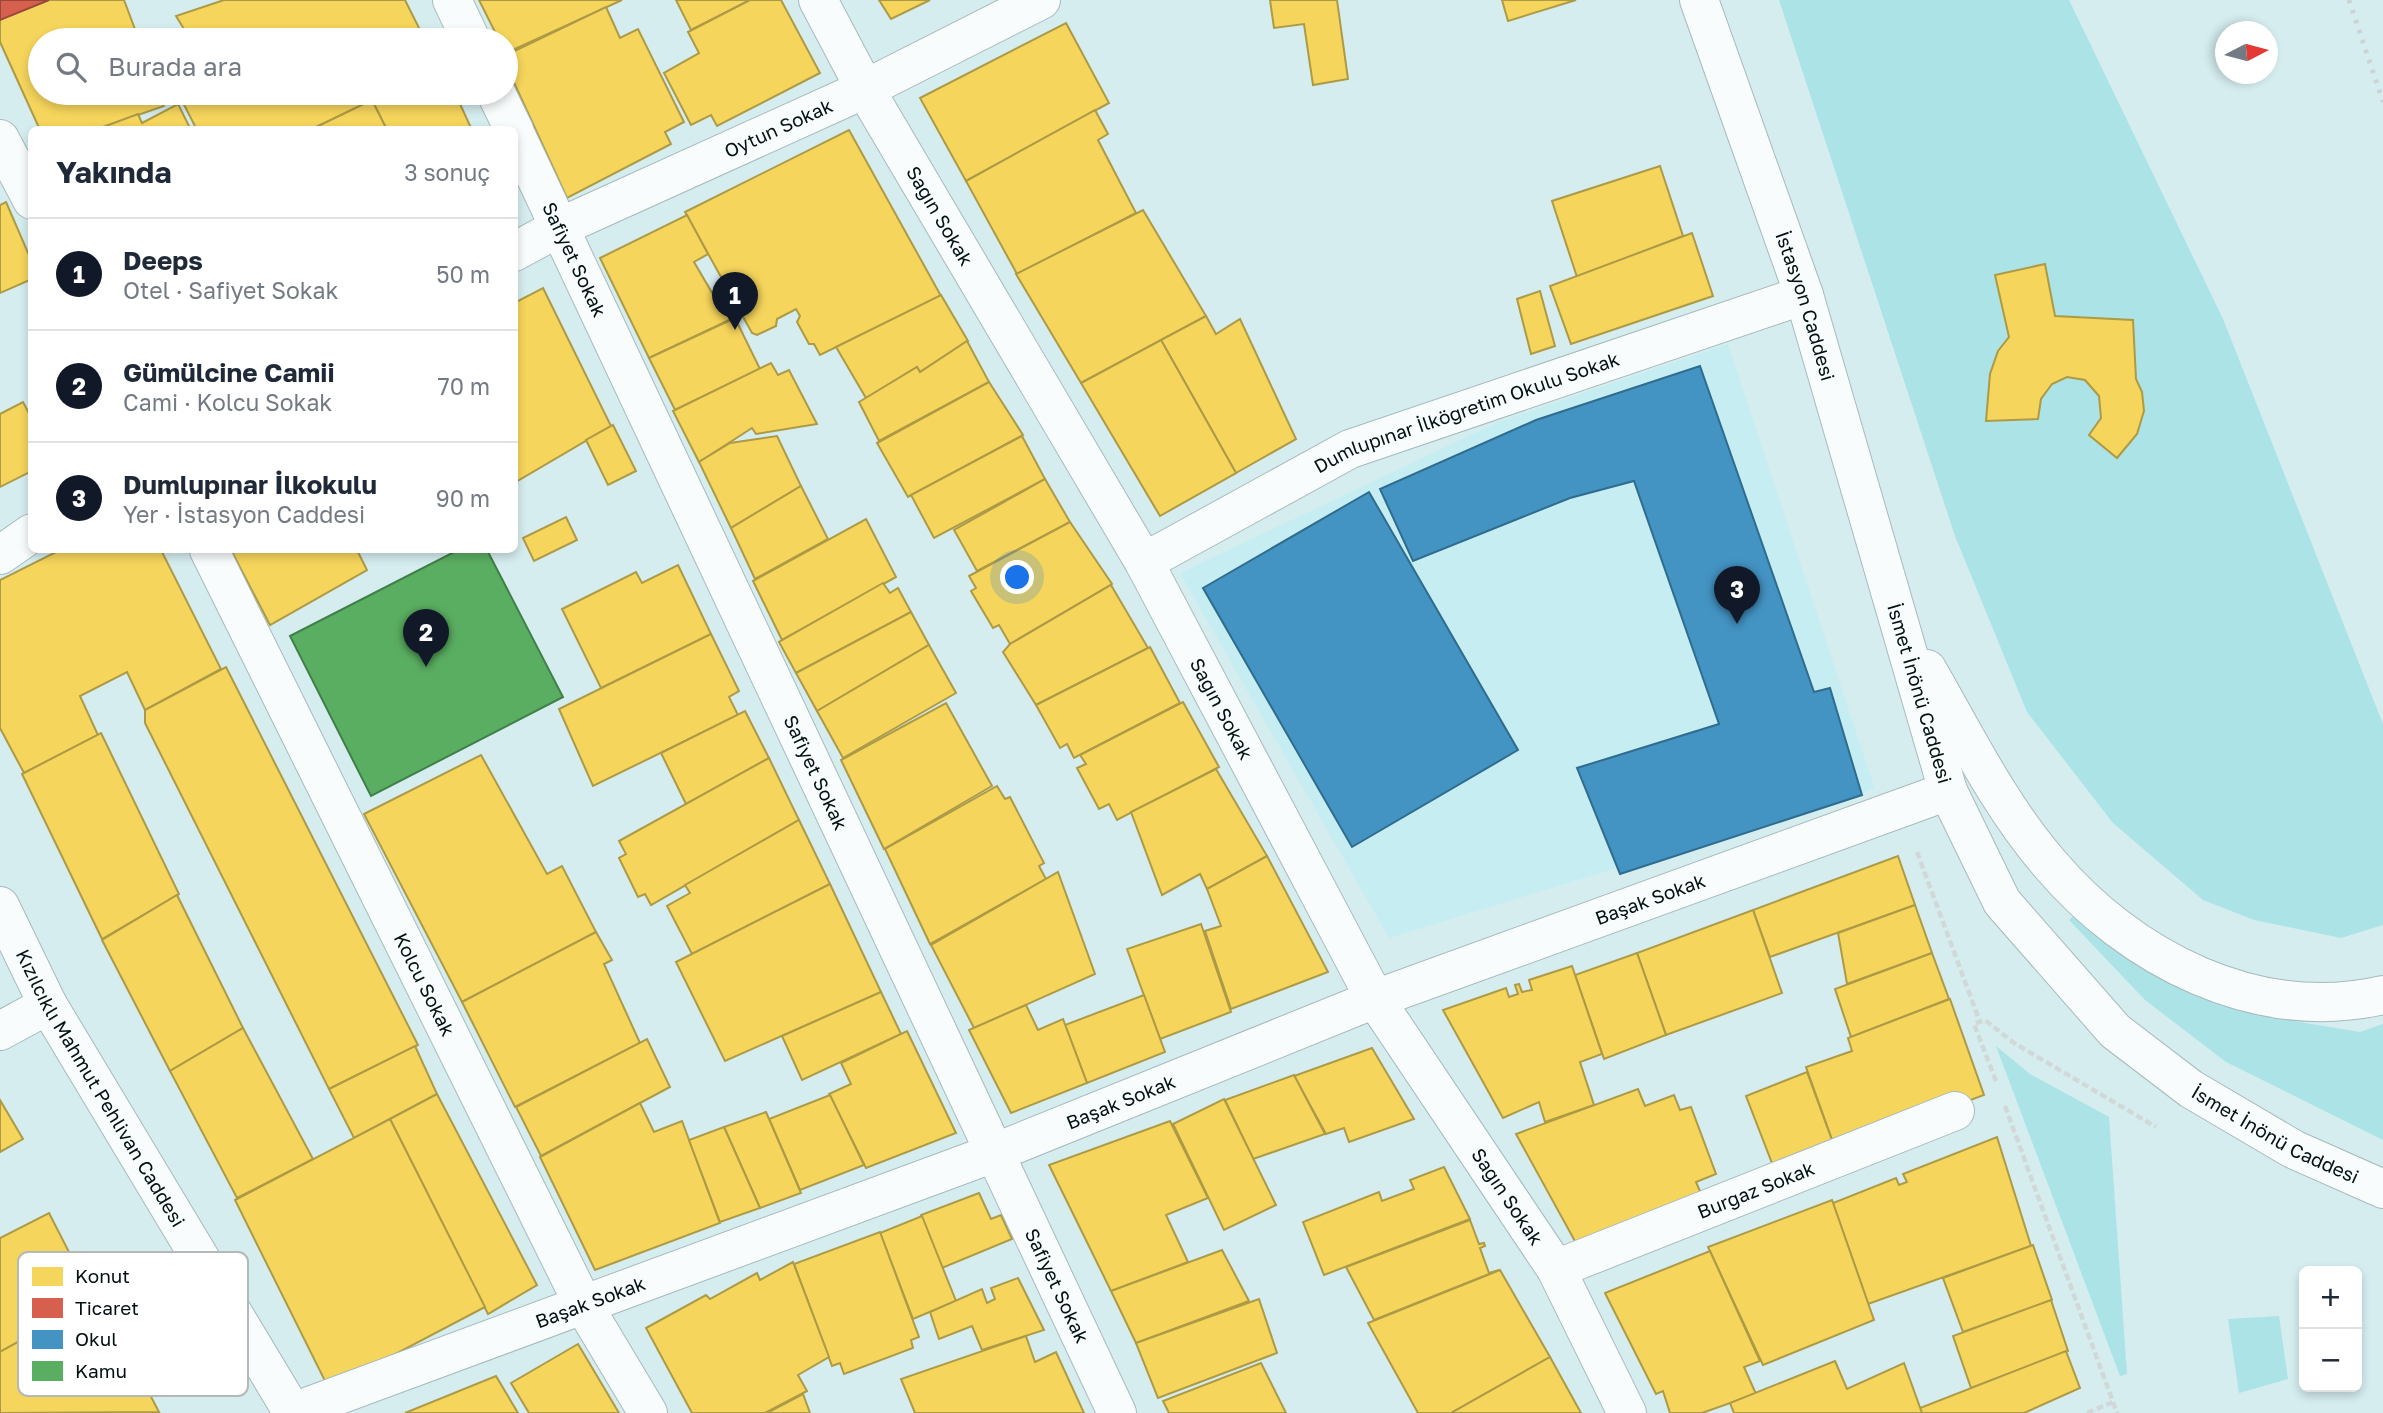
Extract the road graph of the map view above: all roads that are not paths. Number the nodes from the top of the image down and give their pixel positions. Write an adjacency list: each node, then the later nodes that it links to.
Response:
1 (452, 0): 5 (street)
2 (818, 0): 6 (street, Sağın Sokak)
3 (1041, 0): 6 (street, Oytun Sokak)
4 (1699, 0): 14 (street, İstasyon Caddesi)
5 (465, 28)
6 (865, 89): 12 (street, Oytun Sokak); 18 (street, Sağın Sokak)
7 (502, 105): 8 (street, Safiyet Sokak)
8 (512, 126)
9 (518, 138): 12 (street, Safiyet Sokak)
10 (0, 139): 11 (street)
11 (28, 192)
12 (560, 227): 13 (street, Oytun Sokak); 27 (street, Safiyet Sokak)
13 (518, 250)
14 (1804, 295): 18 (street, Dumlupınar İlköğretim Okulu Sokak); 19 (street, İstasyon Caddesi)
15 (28, 536): 17 (street)
16 (210, 553): 31 (street, Kolcu Sokak)
17 (0, 555)
18 (1144, 562): 23 (street, Sağın Sokak)
19 (1897, 615): 20 (street, İsmet İnönü Caddesi); 22 (street, İsmet İnönü Caddesi)
20 (1948, 791): 23 (street, Başak Sokak); 28 (street, İsmet İnönü Caddesi)
21 (0, 906): 24 (street, Kızılcıklı Mahmut Pehlivan Caddesi)
22 (2383, 995)
23 (1375, 999): 27 (street, Başak Sokak); 30 (street, Sağın Sokak)
24 (48, 1005): 25 (street); 29 (street, Kızılcıklı Mahmut Pehlivan Caddesi)
25 (0, 1031)
26 (1955, 1111): 30 (street, Burgaz Sokak)
27 (994, 1153): 31 (street, Başak Sokak); 35 (street, Safiyet Sokak)
28 (2383, 1189)
29 (196, 1252)
30 (1556, 1269): 36 (street, Sağın Sokak)
31 (584, 1306): 33 (street, Başak Sokak); 34 (street, Kolcu Sokak)
32 (248, 1338): 33 (street, Kızılcıklı Mahmut Pehlivan Caddesi)
33 (293, 1413)
34 (648, 1413)
35 (1117, 1413)
36 (1627, 1413)

